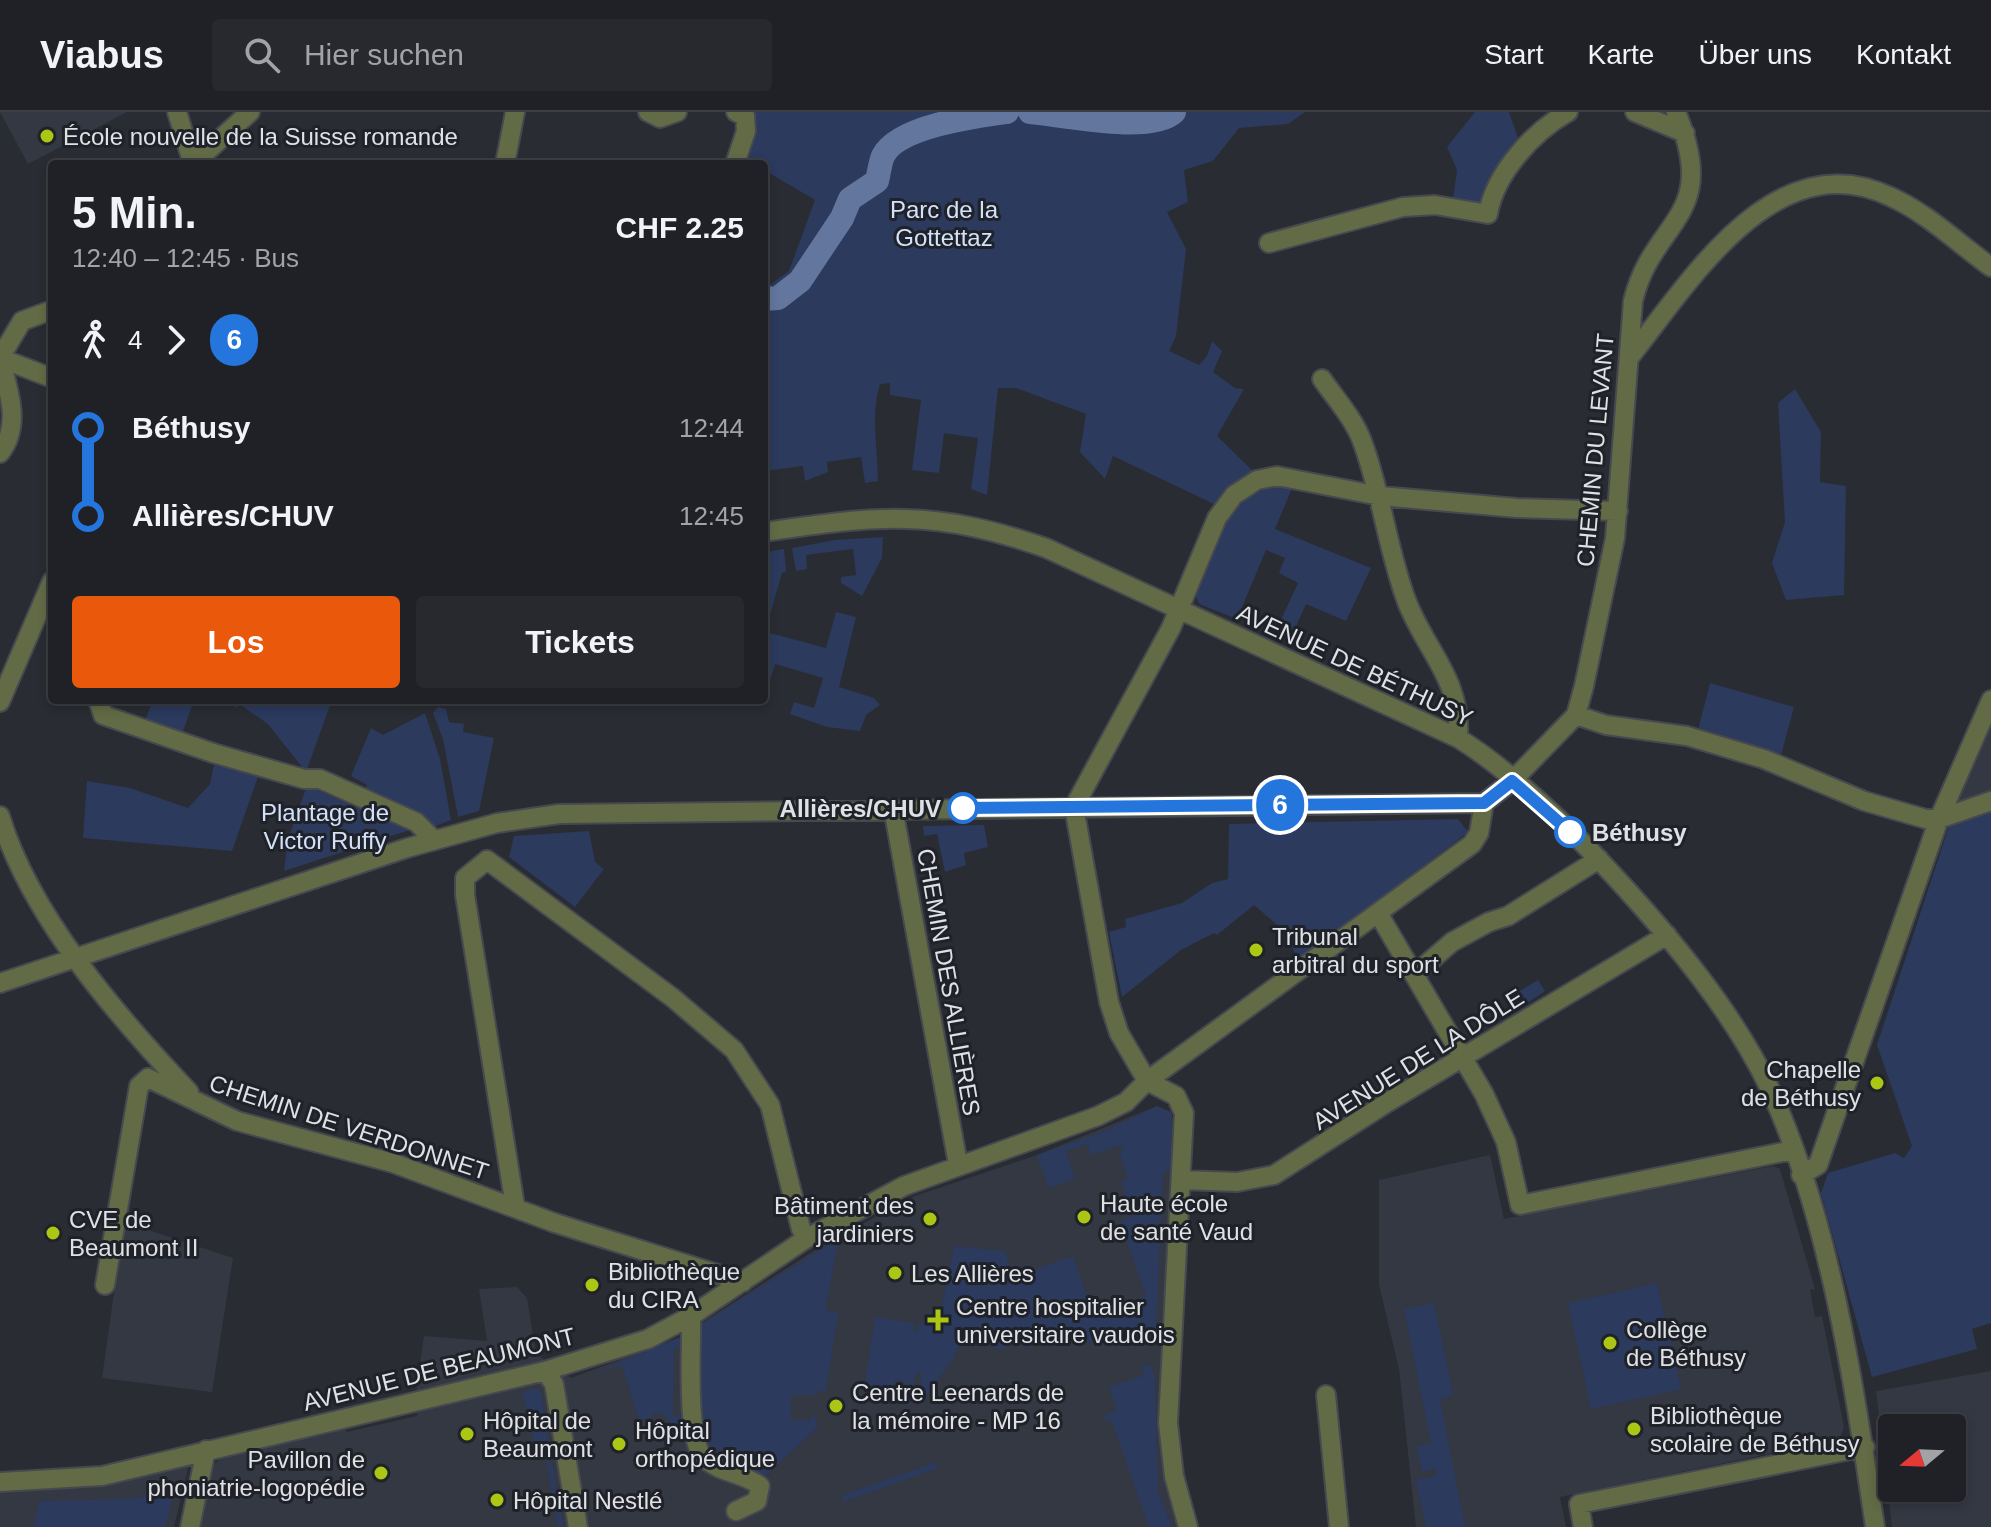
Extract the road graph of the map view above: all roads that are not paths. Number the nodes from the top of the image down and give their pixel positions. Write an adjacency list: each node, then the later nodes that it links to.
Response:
1 (177, 112): 11 (street)
2 (250, 112): 12 (street)
3 (515, 112): 13 (street)
4 (648, 112): 5 (street)
5 (677, 112)
6 (736, 112): 14 (street)
7 (1568, 112): 15 (street)
8 (1635, 112): 10 (street)
9 (1676, 112): 10 (street, CHEMIN DU LEVANT)
10 (1685, 133): 19 (street, CHEMIN DU LEVANT)
11 (192, 160)
12 (197, 160)
13 (506, 160)
14 (736, 160)
15 (1269, 243)
16 (1991, 267): 19 (street)
17 (48, 311): 18 (street)
18 (0, 358): 20 (street); 22 (street)
19 (1629, 358): 24 (street, CHEMIN DU LEVANT)
20 (48, 376)
21 (1322, 379): 23 (street)
22 (0, 453)
23 (1380, 496): 24 (street); 27 (street); 32 (street)
24 (1618, 511): 31 (street, CHEMIN DU LEVANT)
25 (768, 531): 27 (street, AVENUE DE BÉTHUSY)
26 (48, 590): 29 (street)
27 (1177, 608): 32 (street, AVENUE DE BÉTHUSY); 36 (street)
28 (1991, 700): 39 (street)
29 (0, 702)
30 (99, 704): 41 (street)
31 (1576, 715): 33 (street); 39 (street)
32 (1458, 738): 33 (street, AVENUE DE BÉTHUSY)
33 (1512, 781): 35 (street); 42 (street, AVENUE DE BÉTHUSY)
34 (1991, 801): 39 (street)
35 (1484, 803): 36 (street); 44 (street, AVENUE DE BEAUMONT)
36 (1074, 807): 37 (street); 50 (street)
37 (893, 808): 40 (street); 53 (street, CHEMIN DES ALLIÈRES)
38 (0, 816): 46 (street)
39 (1939, 819): 54 (street)
40 (480, 827): 41 (street); 43 (street)
41 (434, 840): 46 (street)
42 (1599, 859): 45 (street, AVENUE DE BÉTHUSY); 47 (street)
43 (487, 860): 56 (street); 57 (street)
44 (1378, 913): 47 (street); 50 (street, AVENUE DE BEAUMONT)
45 (1667, 935): 49 (street, AVENUE DE LA DÔLE); 52 (street, AVENUE DE BÉTHUSY)
46 (78, 958): 48 (street); 51 (street)
47 (1415, 974): 49 (street)
48 (0, 983)
49 (1464, 1058): 52 (street); 55 (street, AVENUE DE LA DÔLE)
50 (1147, 1081): 53 (street, AVENUE DE BEAUMONT); 55 (street)
51 (204, 1108): 56 (street, CHEMIN DE VERDONNET); 59 (street, CHEMIN DE VERDONNET)
52 (1793, 1150): 54 (street, AVENUE DE BÉTHUSY)
53 (958, 1164): 57 (street, AVENUE DE BEAUMONT)
54 (1801, 1175): 63 (street, AVENUE DE BÉTHUSY)
55 (1182, 1180): 69 (street)
56 (515, 1206): 58 (street, CHEMIN DE VERDONNET)
57 (807, 1238): 58 (street, AVENUE DE BEAUMONT)
58 (743, 1282): 60 (street, AVENUE DE BEAUMONT)
59 (105, 1285)
60 (691, 1316): 61 (street, AVENUE DE BEAUMONT); 66 (street)
61 (545, 1371): 64 (street, AVENUE DE BEAUMONT); 68 (street)
62 (1326, 1395): 70 (street)
63 (1865, 1447): 71 (street); 72 (street, AVENUE DE BÉTHUSY)
64 (206, 1450): 65 (street, AVENUE DE BEAUMONT); 67 (street)
65 (0, 1482)
66 (736, 1511)
67 (190, 1527)
68 (578, 1527)
69 (1188, 1527)
70 (1339, 1527)
71 (1583, 1527)
72 (1875, 1527)

